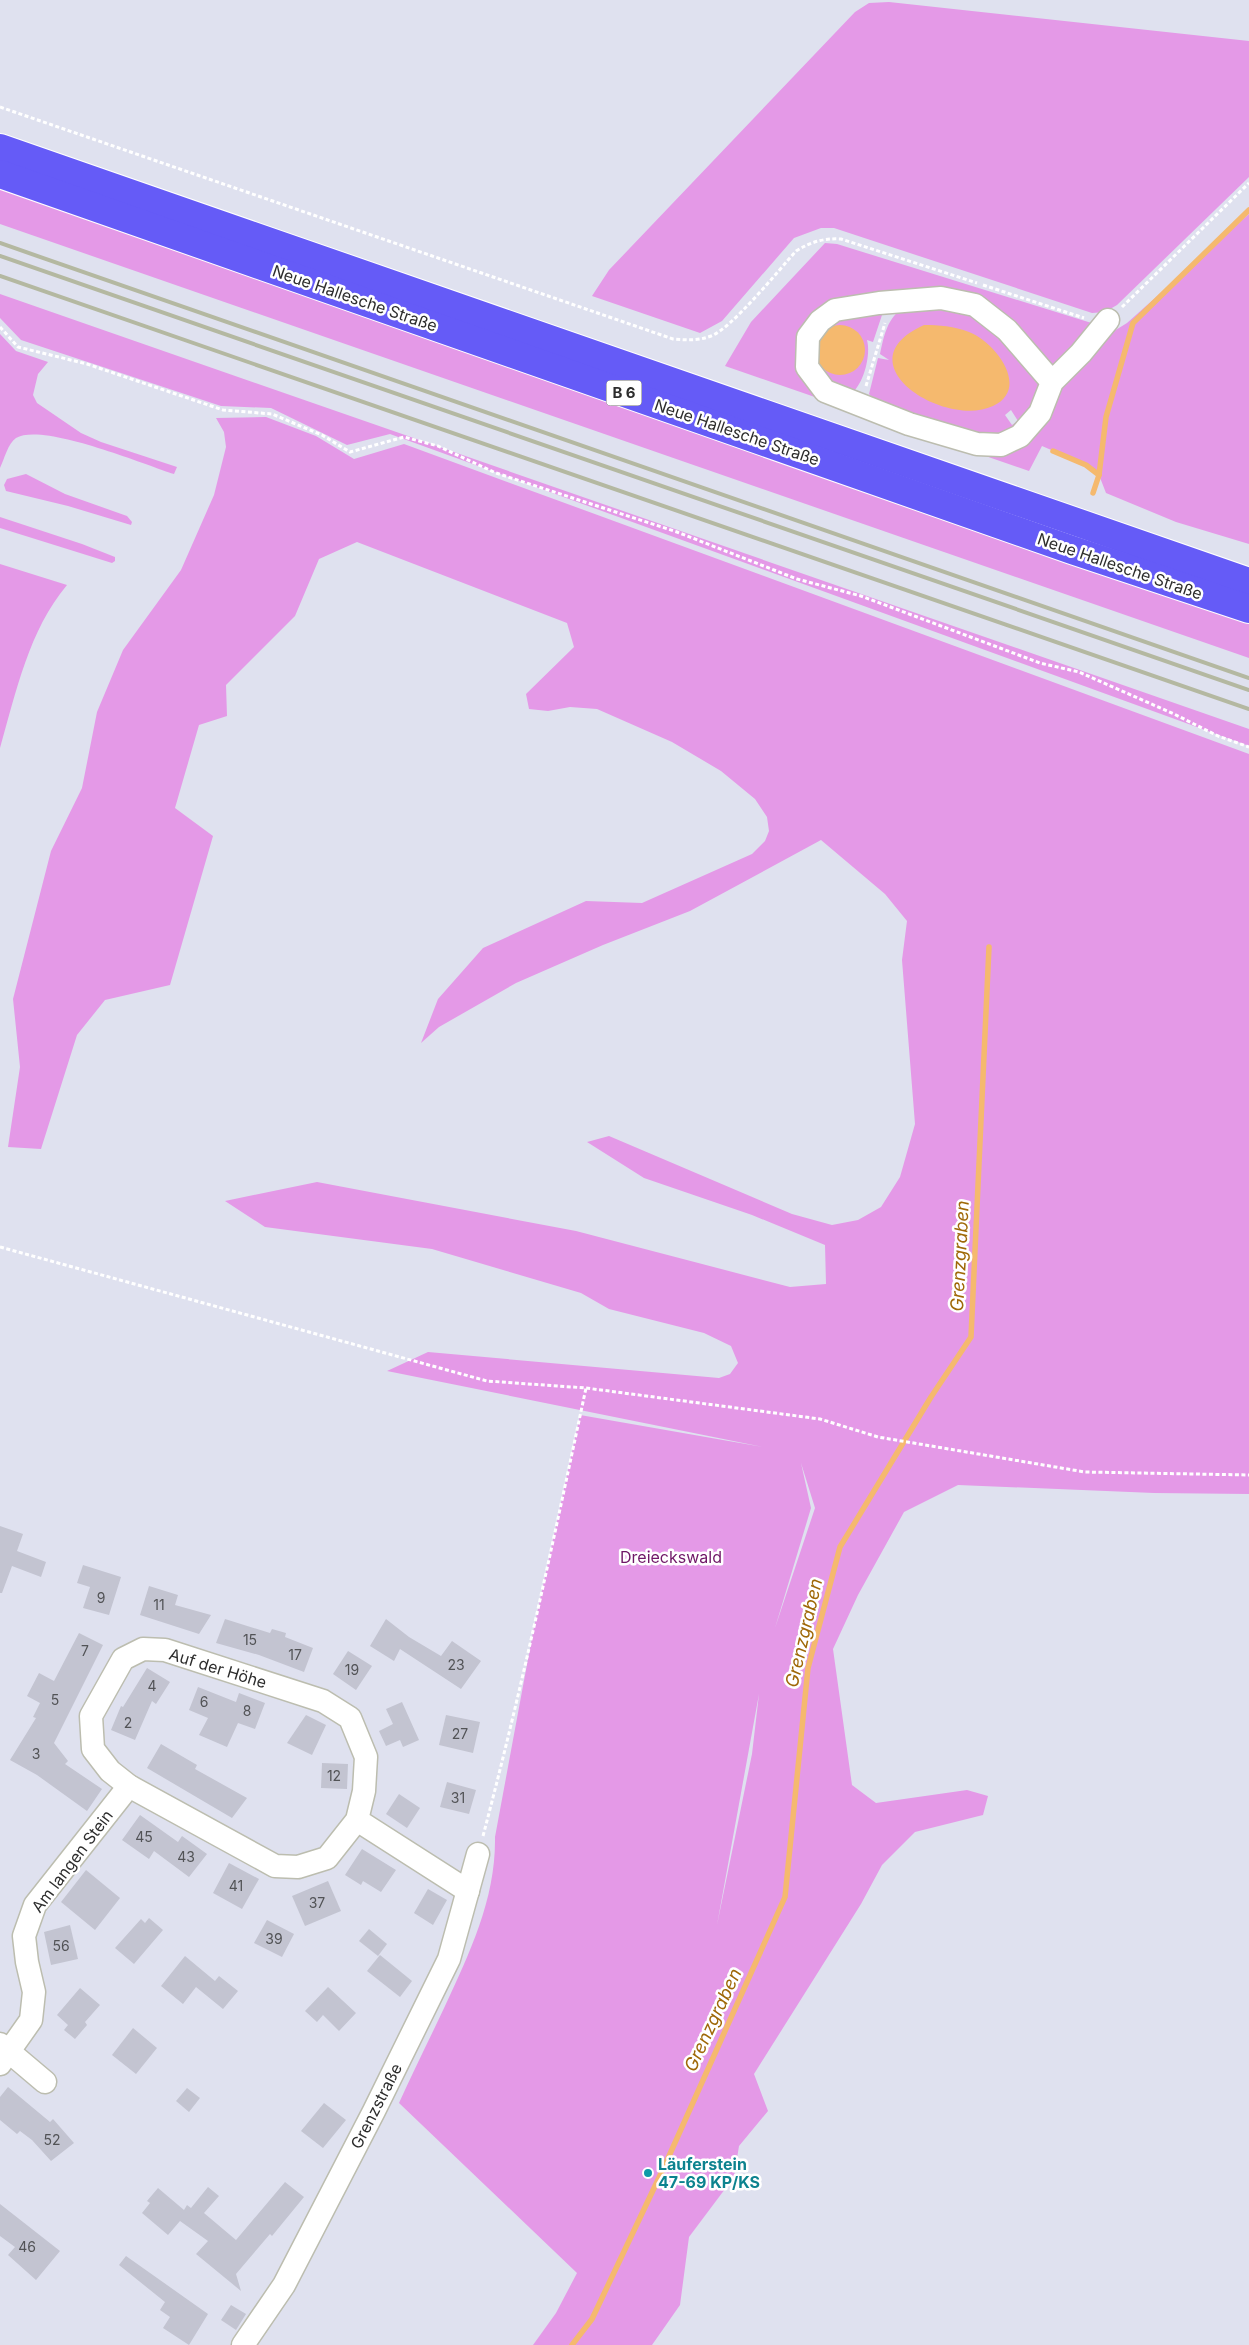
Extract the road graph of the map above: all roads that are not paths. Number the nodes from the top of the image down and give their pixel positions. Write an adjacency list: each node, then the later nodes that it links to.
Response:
1 (0, 148): 5 (main road, Neue Hallesche Straße / B 6)
2 (0, 174): 6 (main road, Neue Hallesche Straße / B 6)
3 (1108, 320): 4 (street)
4 (1052, 382): 4 (street)
5 (1249, 582)
6 (1249, 609)
7 (129, 1786): 8 (street, Auf der Höhe); 8 (street, Auf der Höhe); 11 (street, Am langen Stein)
8 (357, 1820): 10 (street)
9 (478, 1854): 10 (street, Grenzstraße)
10 (468, 1891): 13 (street, Grenzstraße)
11 (3, 2053): 12 (street, Am langen Stein)
12 (45, 2082)
13 (243, 2345)

